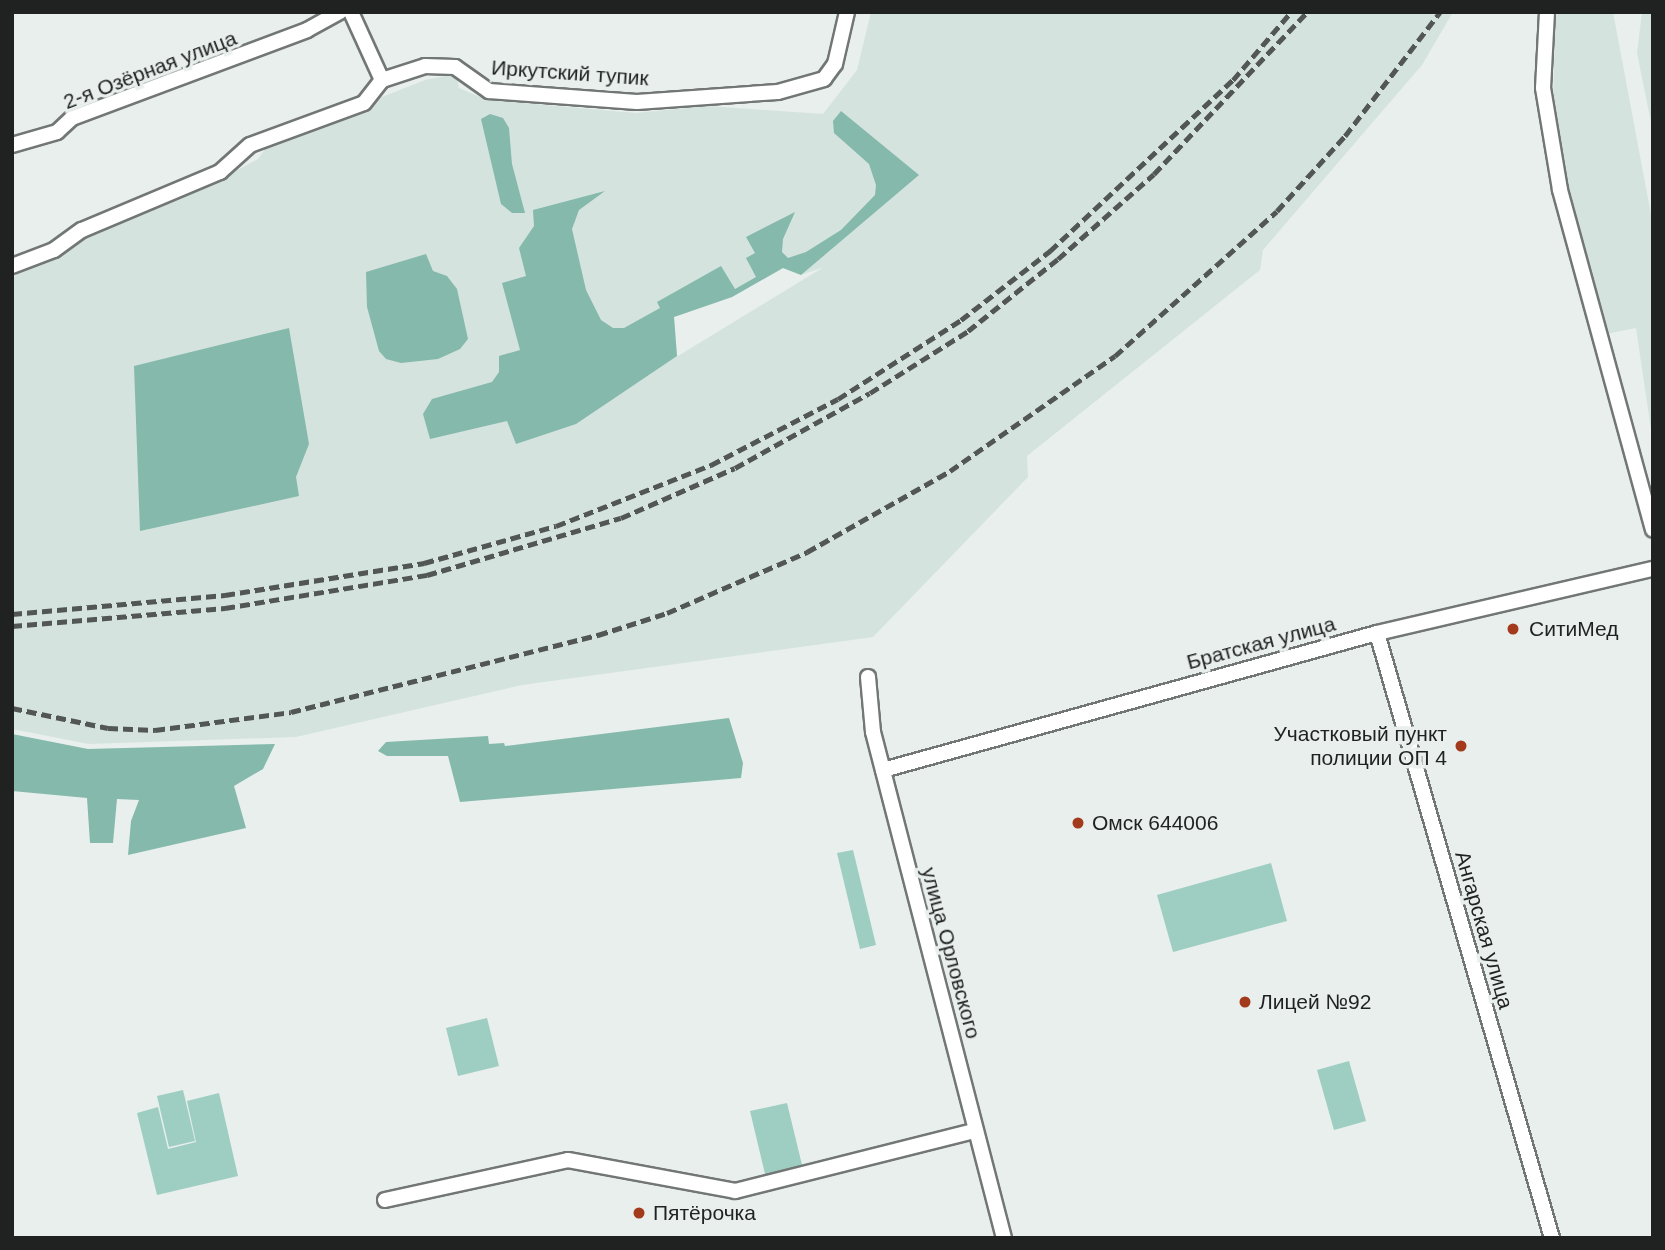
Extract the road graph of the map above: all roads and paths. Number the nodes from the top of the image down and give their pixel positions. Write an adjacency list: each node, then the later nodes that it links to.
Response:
1 (340, 12): 6 (street, 2-я Озёрная улица)
2 (351, 12): 5 (street)
3 (847, 12): 5 (street, Иркутский тупик)
4 (1547, 12): 8 (street)
5 (383, 80): 7 (street, Иркутский тупик)
6 (12, 145)
7 (12, 265)
8 (1653, 530)
9 (1653, 569): 10 (street, Братская улица)
10 (1377, 633): 12 (street, Братская улица); 16 (street, Ангарская улица)
11 (868, 677): 12 (street, улица Орловского)
12 (883, 770): 13 (street, улица Орловского)
13 (974, 1131): 14 (street); 15 (street, улица Орловского)
14 (385, 1200)
15 (1004, 1238)
16 (1552, 1238)

